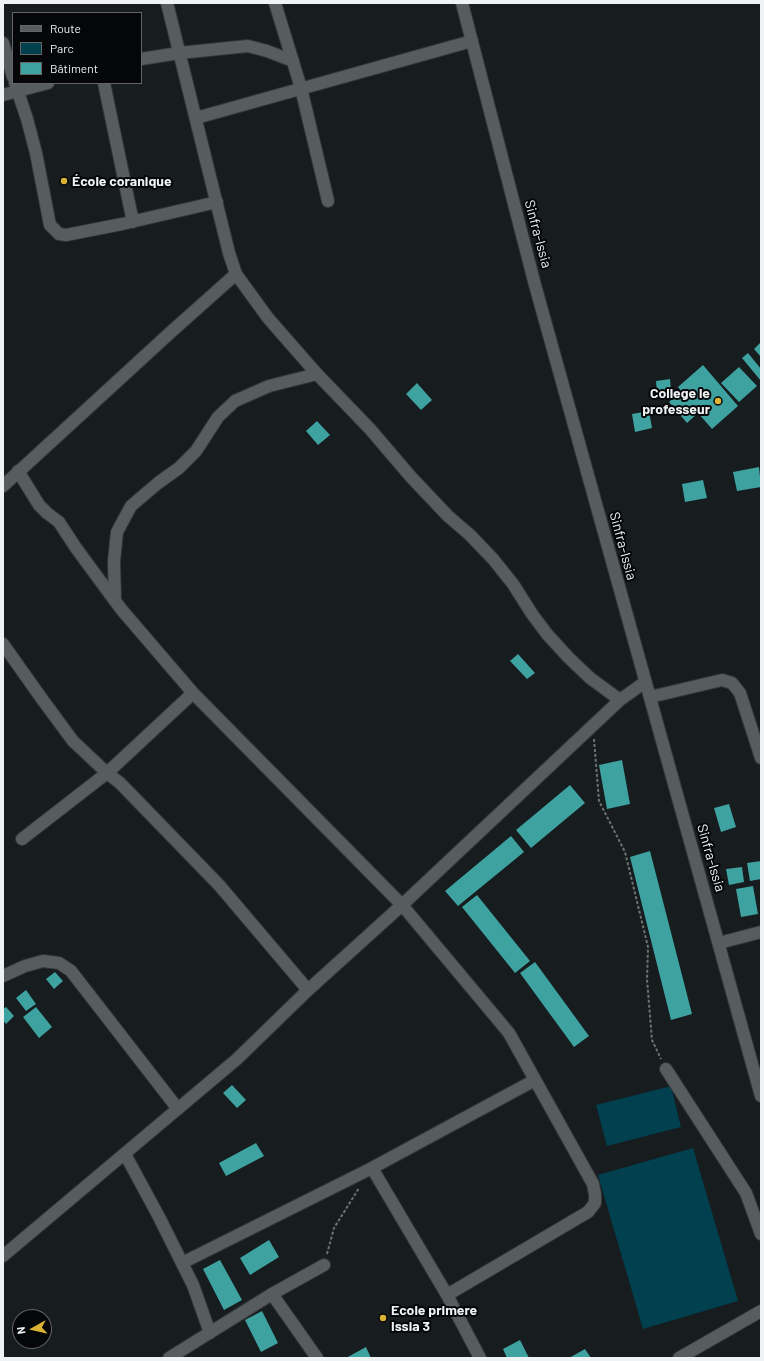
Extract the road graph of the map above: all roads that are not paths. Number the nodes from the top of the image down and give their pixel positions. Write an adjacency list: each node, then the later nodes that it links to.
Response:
1 (167, 3): 6 (street)
2 (275, 3): 8 (street)
3 (462, 3): 4 (street, Sinfra-Issia)
4 (472, 41): 13 (street); 25 (street, Sinfra-Issia)
5 (3, 43): 9 (street)
6 (180, 53): 7 (street); 8 (street); 15 (street)
7 (142, 59)
8 (293, 60): 13 (street)
9 (12, 73)
10 (40, 84): 12 (street)
11 (104, 84): 18 (street)
12 (16, 87): 14 (street); 18 (street)
13 (301, 88): 15 (street); 16 (street)
14 (3, 95)
15 (196, 118): 17 (street)
16 (328, 201)
17 (217, 202): 18 (street); 19 (street)
18 (133, 222)
19 (236, 274): 20 (street); 21 (street)
20 (317, 374): 23 (street); 28 (street)
21 (18, 471): 22 (street); 23 (street)
22 (3, 486)
23 (114, 600): 26 (street)
24 (3, 644): 30 (street)
25 (645, 682): 27 (street, Sinfra-Issia); 28 (street)
26 (193, 693): 30 (street); 32 (street)
27 (650, 697): 29 (street); 34 (street, Sinfra-Issia)
28 (620, 700): 32 (street)
29 (761, 758)
30 (107, 773): 31 (street); 36 (street)
31 (22, 839)
32 (402, 905): 36 (street); 38 (street)
33 (761, 932): 34 (street)
34 (719, 943): 39 (street, Sinfra-Issia)
35 (3, 976): 40 (street)
36 (308, 990): 40 (street)
37 (666, 1069): 43 (street)
38 (535, 1080): 42 (street); 48 (street)
39 (761, 1096)
40 (178, 1109): 41 (street)
41 (125, 1154): 44 (street); 45 (street)
42 (372, 1168): 45 (street); 48 (street)
43 (761, 1234)
44 (3, 1256)
45 (182, 1263): 50 (street)
46 (324, 1264): 47 (street)
47 (272, 1294): 50 (street); 52 (street)
48 (447, 1295): 53 (street)
49 (761, 1311): 54 (street)
50 (210, 1333): 51 (street)
51 (169, 1358)
52 (317, 1358)
53 (480, 1358)
54 (680, 1358)

